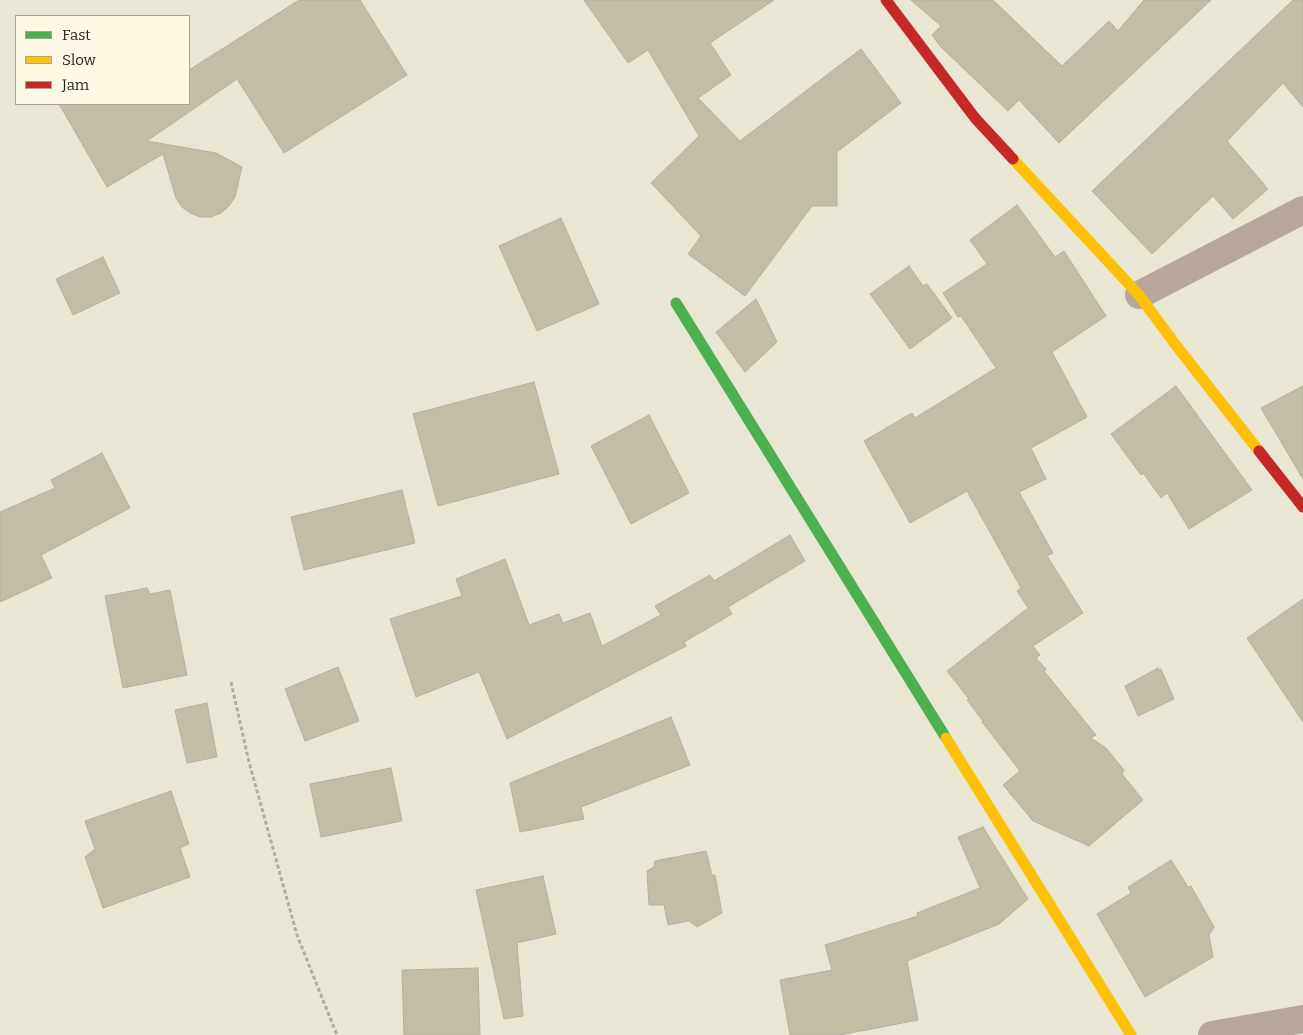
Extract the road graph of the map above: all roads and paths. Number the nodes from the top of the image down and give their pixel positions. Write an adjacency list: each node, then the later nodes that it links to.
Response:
1 (886, 0): 3 (street)
2 (1303, 210): 3 (street)
3 (1139, 294): 5 (street)
4 (676, 303): 9 (street)
5 (1303, 507)
6 (231, 682): 8 (path)
7 (1303, 1019): 10 (street)
8 (336, 1035)
9 (1131, 1035)
10 (1212, 1035)

